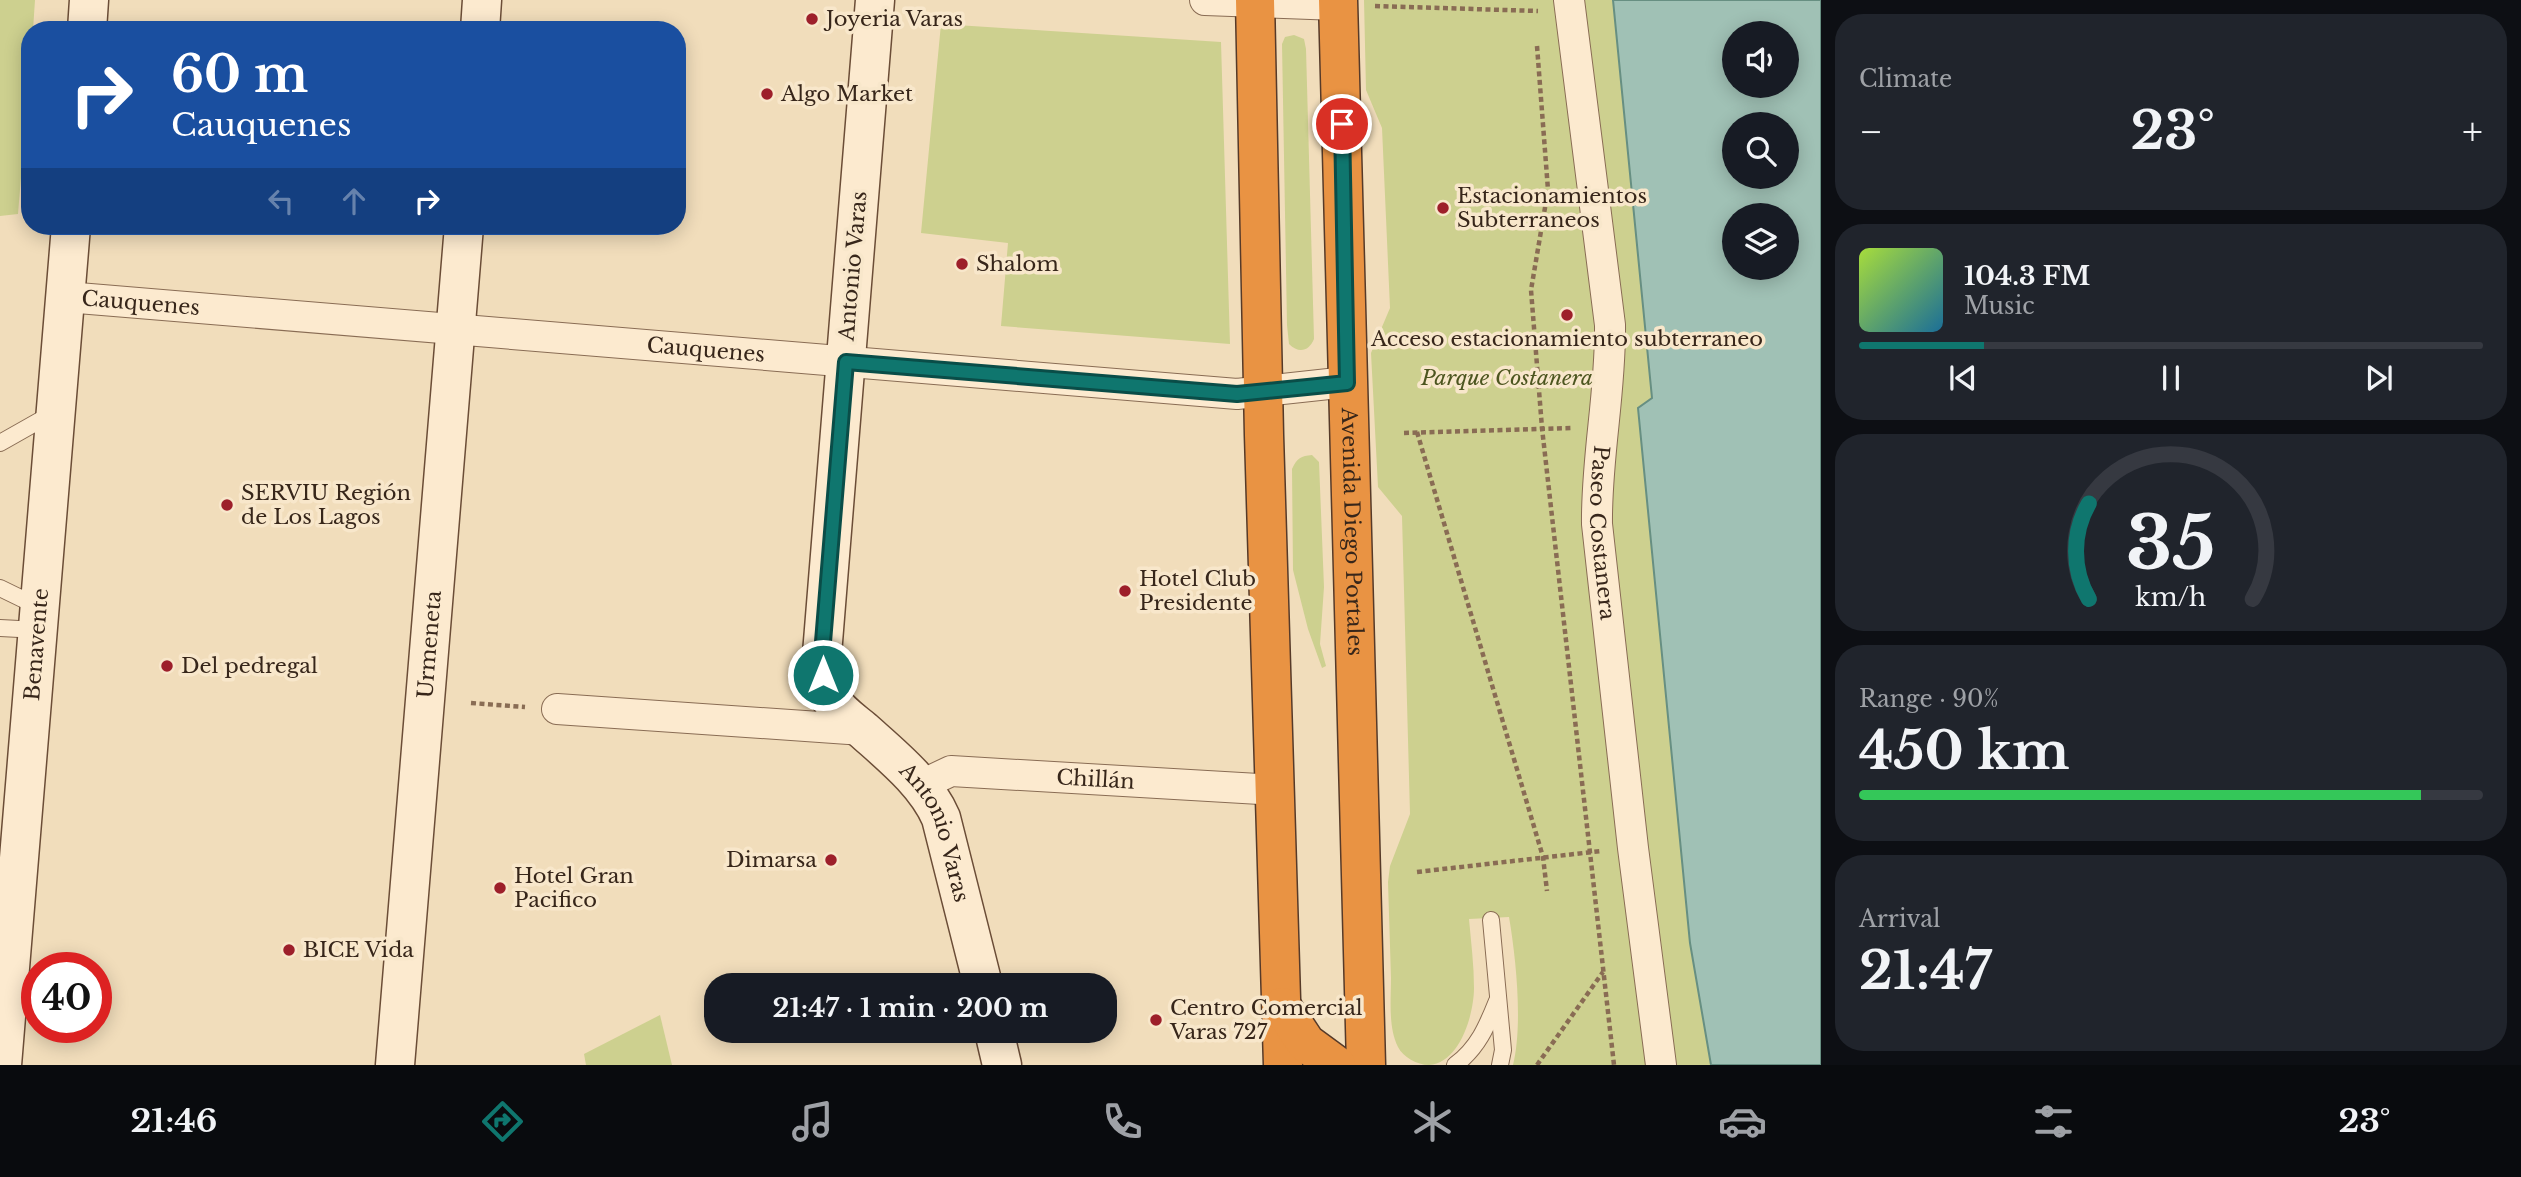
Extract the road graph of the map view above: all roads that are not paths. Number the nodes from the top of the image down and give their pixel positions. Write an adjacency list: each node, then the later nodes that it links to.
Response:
1 (89, 0): 8 (main road)
2 (482, 0): 9 (main road)
3 (875, 0): 14 (main road, Antonio Varas)
4 (1205, 0): 5 (street)
5 (1255, 1): 6 (street); 16 (highway)
6 (1338, 3): 15 (highway, Avenida Diego Portales)
7 (1570, 6): 39 (street, Paseo Costanera)
8 (88, 21)
9 (481, 21)
10 (70, 235): 12 (main road, Benavente)
11 (463, 235): 13 (main road, Urmeneta)
12 (66, 297): 13 (street, Cauquenes); 17 (main road, Benavente)
13 (456, 330): 14 (street, Cauquenes); 32 (main road, Urmeneta)
14 (846, 362): 16 (street, Cauquenes); 23 (main road, Antonio Varas)
15 (1347, 383): 16 (street, Cauquenes); 36 (highway, Avenida Diego Portales)
16 (1264, 392): 25 (highway)
17 (55, 411): 18 (lane); 20 (main road, Benavente)
18 (0, 443)
19 (0, 588): 20 (lane)
20 (39, 618): 21 (lane); 31 (main road, Benavente)
21 (0, 628)
22 (557, 709): 23 (street)
23 (863, 730): 24 (main road, Antonio Varas)
24 (925, 790): 25 (street, Chillán); 27 (main road, Antonio Varas)
25 (1275, 790): 29 (highway)
26 (1492, 920): 28 (lane)
27 (980, 973)
28 (1497, 1001): 37 (lane); 38 (lane)
29 (1282, 1007): 34 (highway); 35 (highway)
30 (997, 1043): 33 (main road)
31 (2, 1065)
32 (395, 1065)
33 (1002, 1065)
34 (1283, 1065)
35 (1336, 1065)
36 (1366, 1065)
37 (1455, 1065)
38 (1500, 1065)
39 (1661, 1065)

